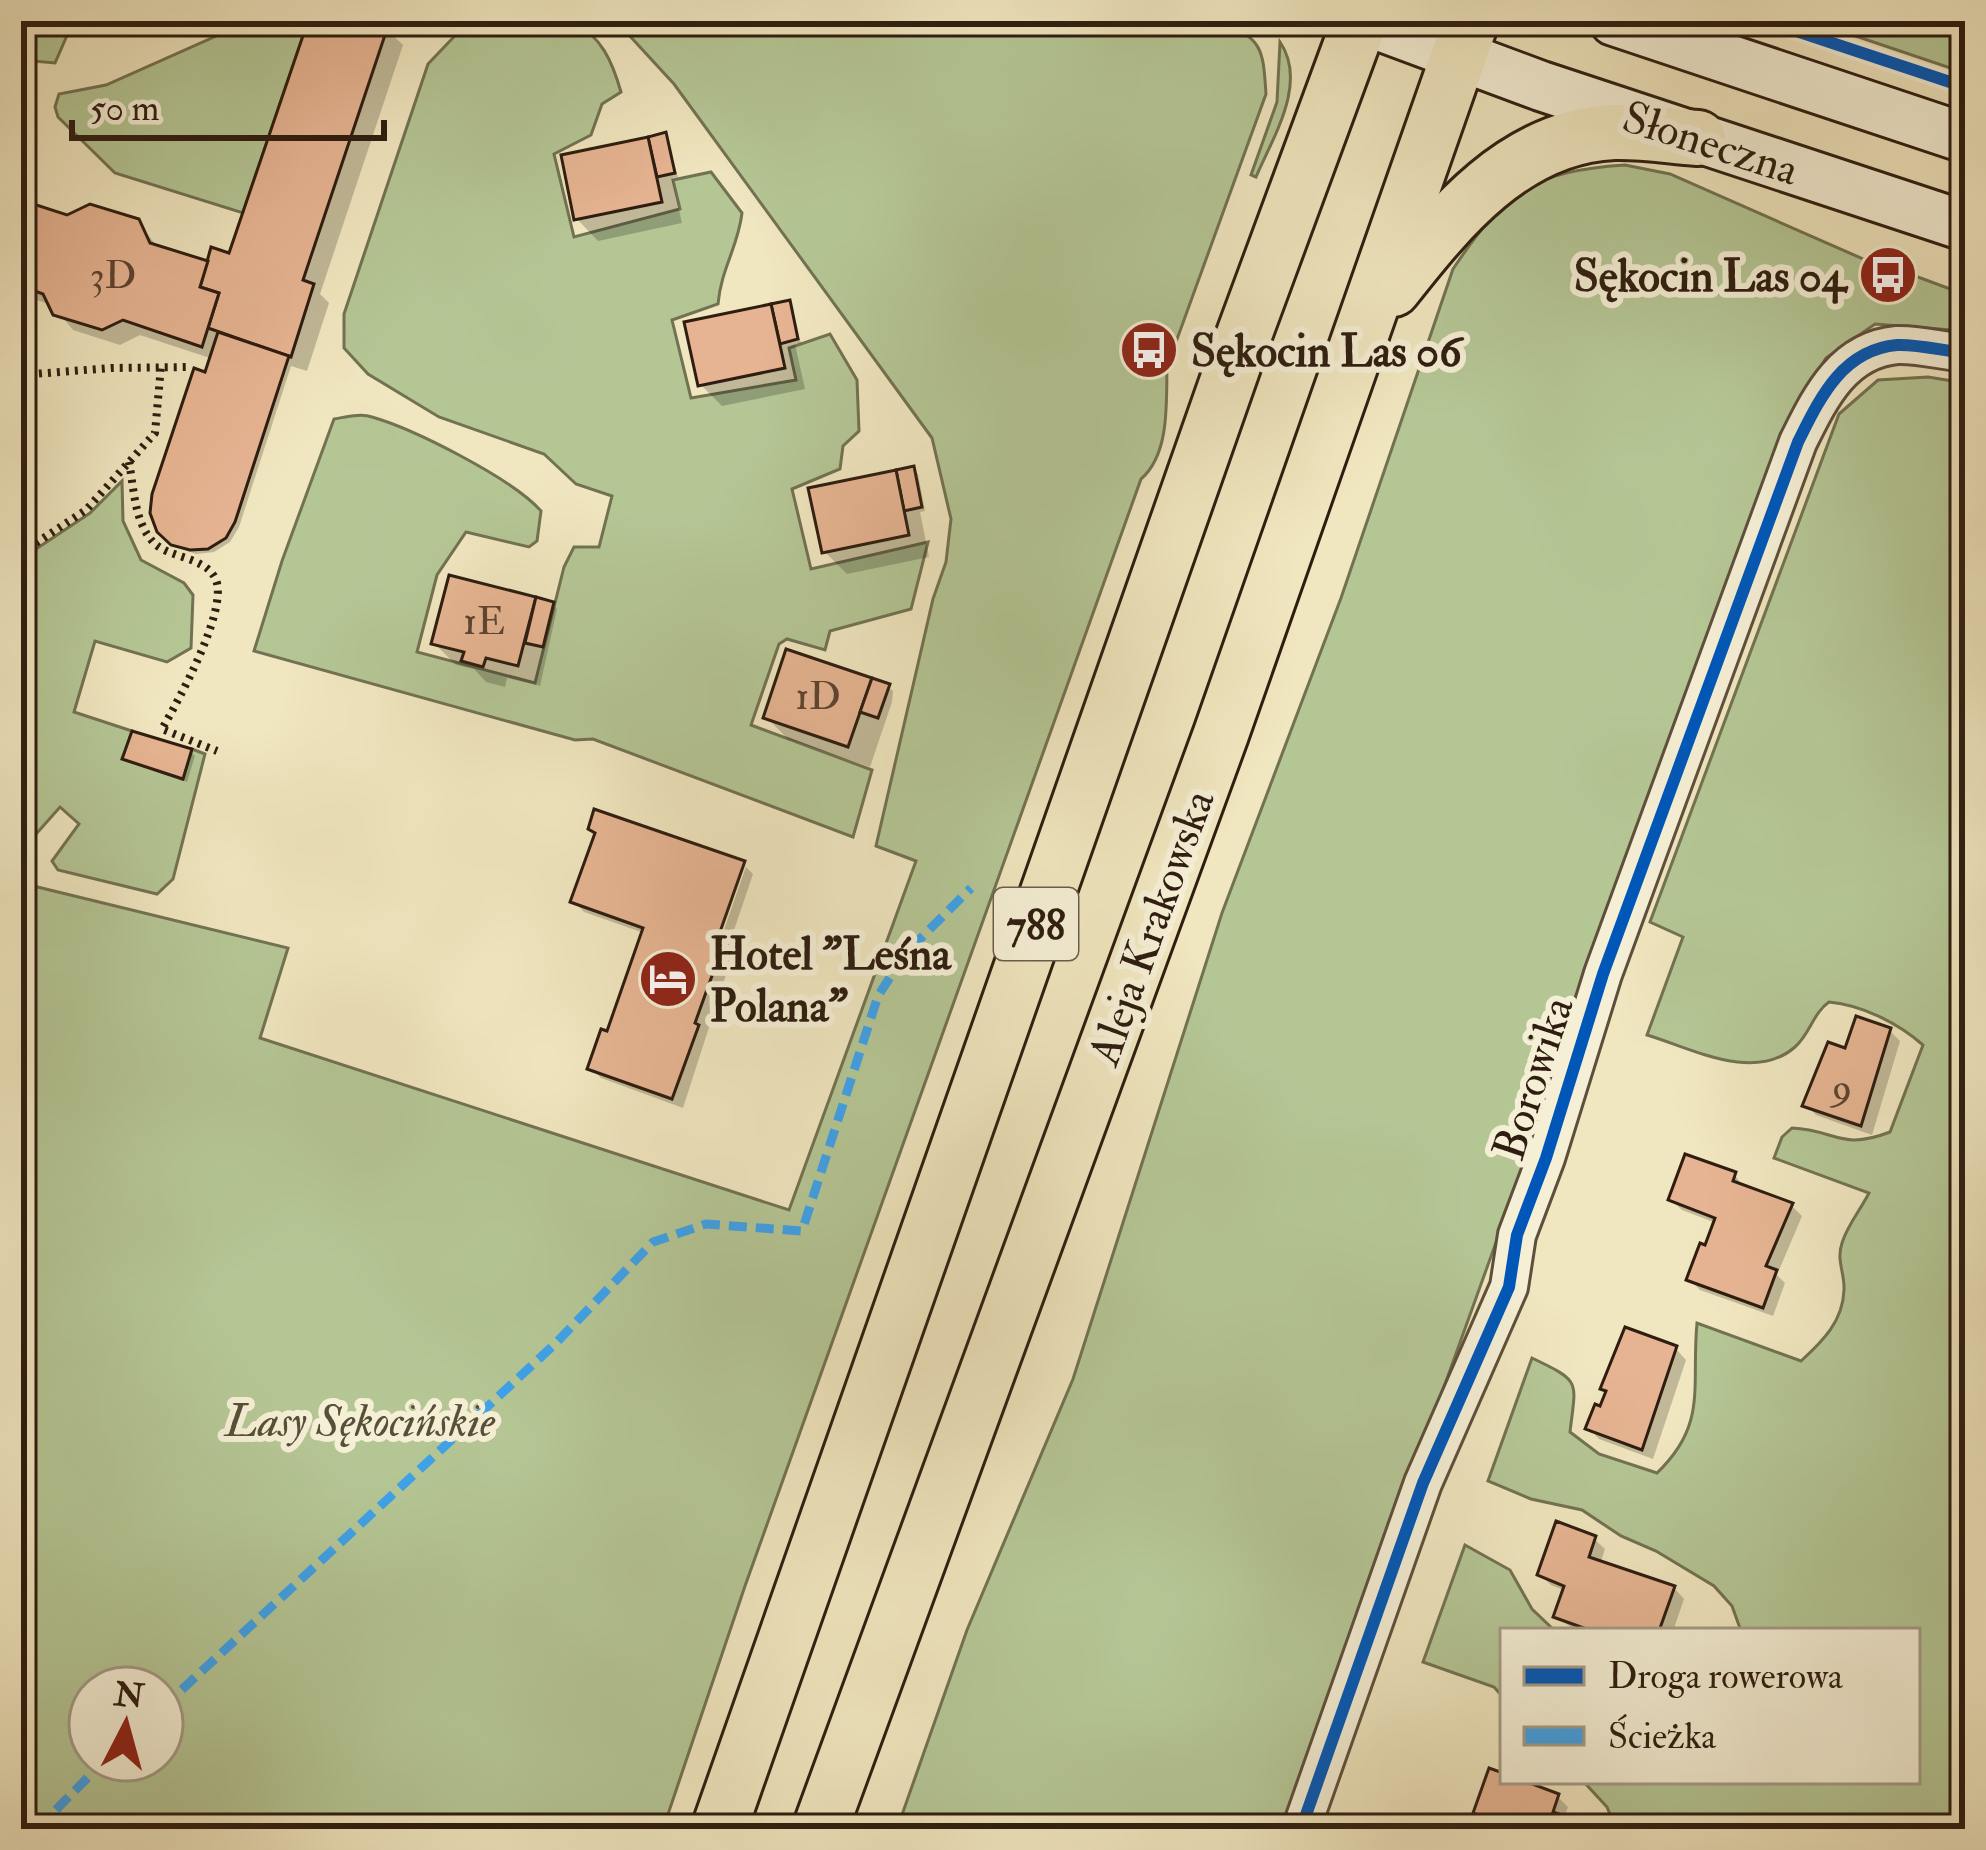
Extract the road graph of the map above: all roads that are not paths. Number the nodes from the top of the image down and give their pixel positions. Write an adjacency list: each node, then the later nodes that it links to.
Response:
1 (1363, 21): 3 (main road, Słoneczna); 9 (main road, 788)
2 (1614, 21): 4 (main road, Słoneczna)
3 (1465, 38): 5 (main road, Słoneczna); 7 (main road, Aleja Krakowska / 788)
4 (1965, 137)
5 (1698, 138): 6 (main road, Słoneczna); 7 (main road)
6 (1965, 226)
7 (1365, 324): 10 (main road, Aleja Krakowska / 788)
8 (1965, 353): 11 (street, Borowika)
9 (719, 1829)
10 (820, 1829)
11 (1300, 1829)

